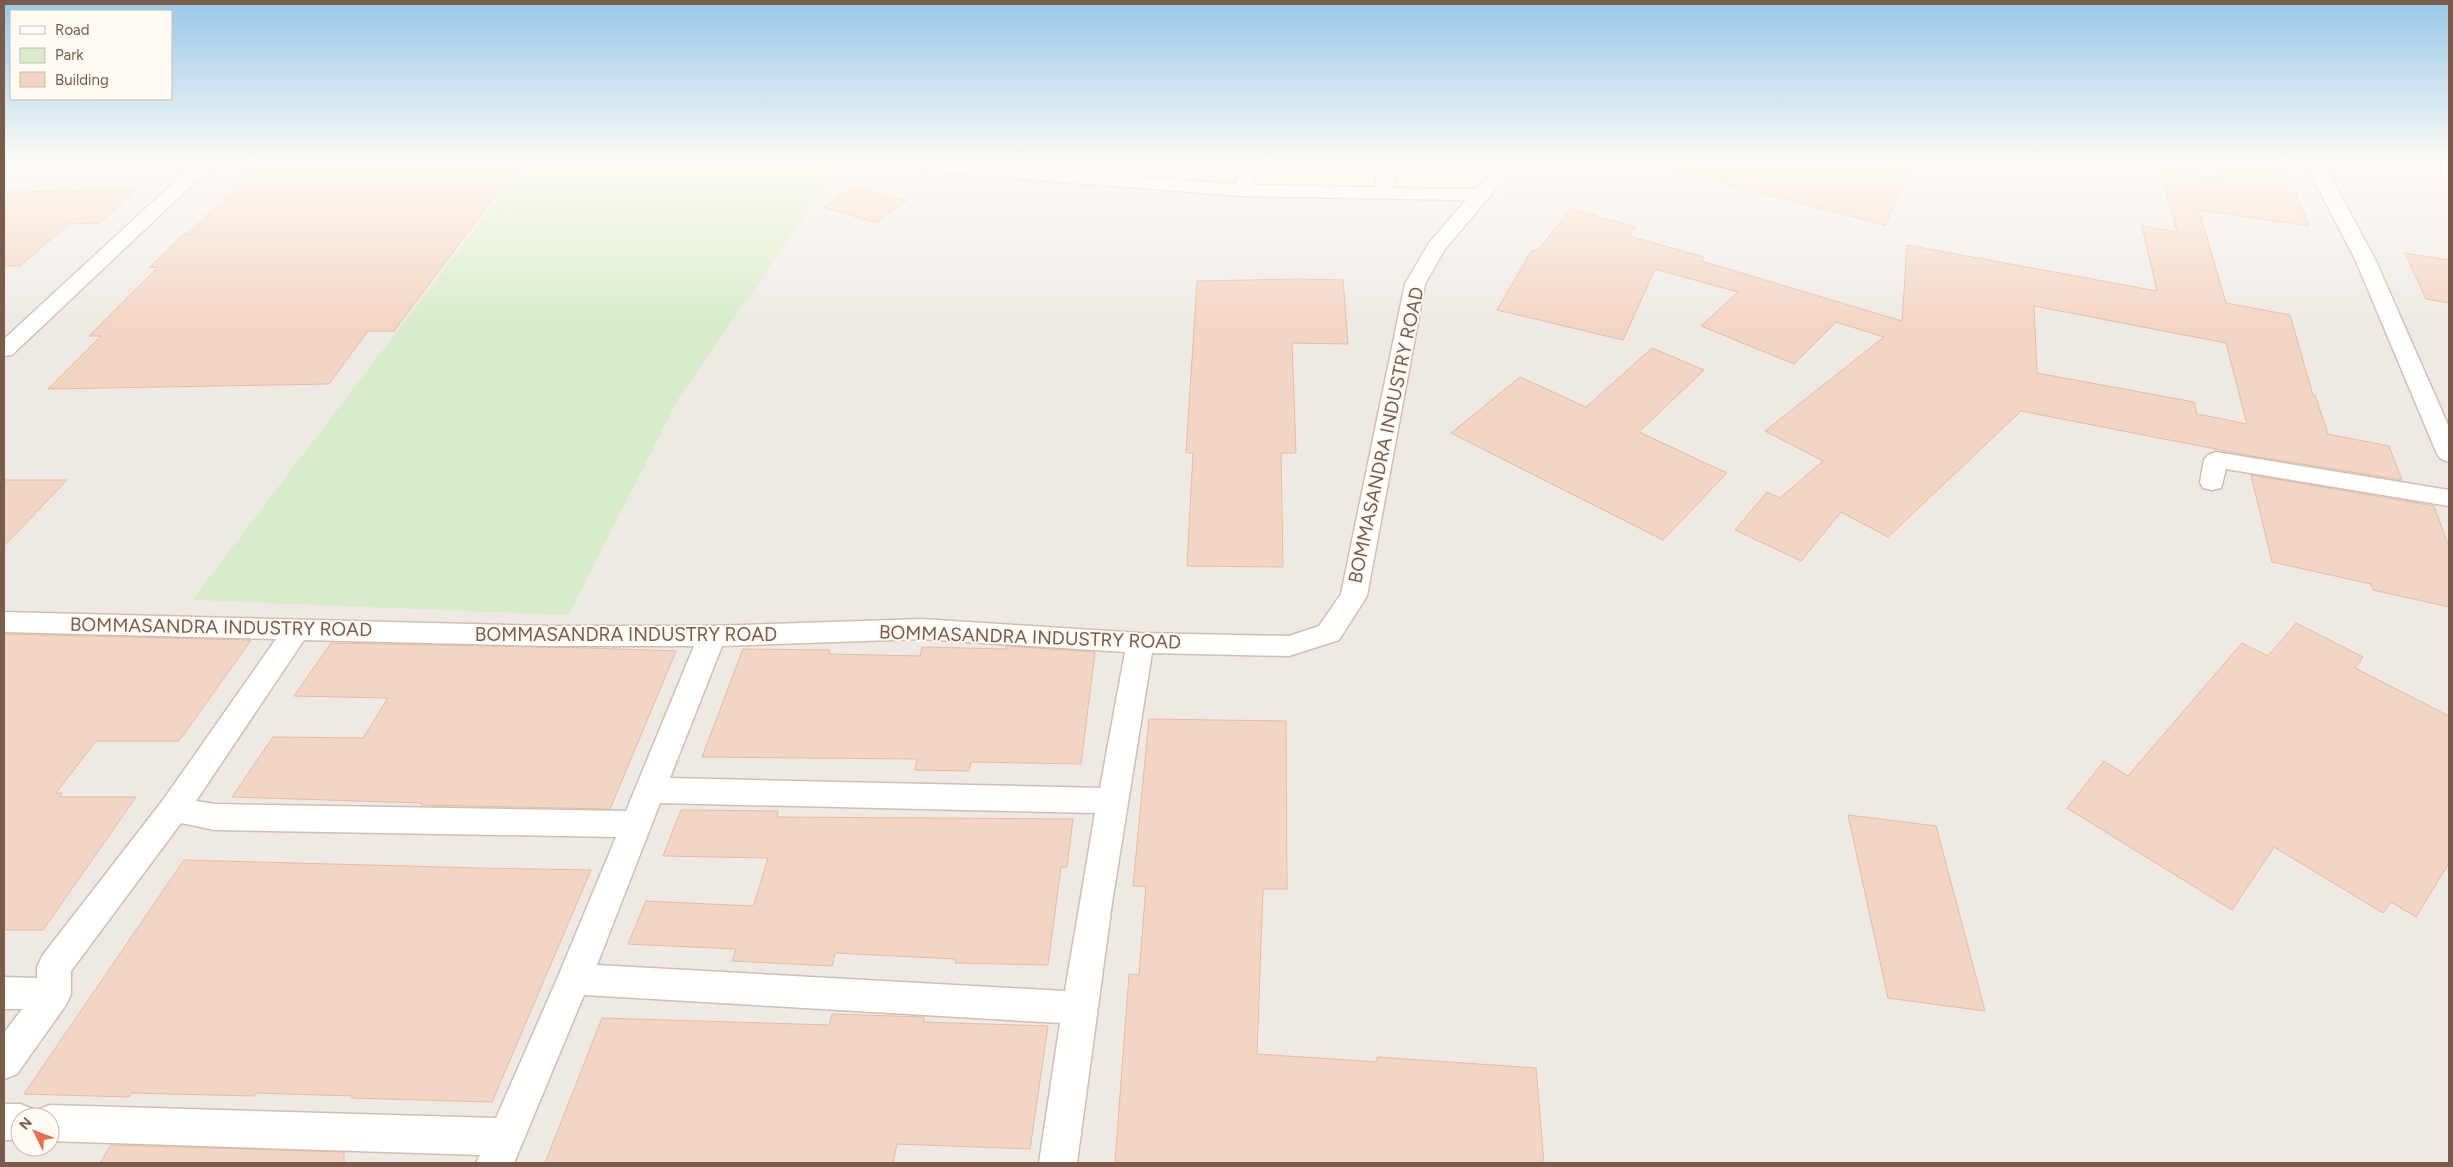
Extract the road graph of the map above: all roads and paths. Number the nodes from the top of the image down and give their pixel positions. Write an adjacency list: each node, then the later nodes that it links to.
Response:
1 (147, 217): 4 (street)
2 (1461, 217): 11 (street, BOMMASANDRA INDUSTRY ROAD)
3 (2343, 217): 5 (street)
4 (4, 350)
5 (2449, 454)
6 (2212, 482): 7 (street)
7 (2449, 498)
8 (4, 622): 9 (street, BOMMASANDRA INDUSTRY ROAD)
9 (297, 629): 10 (street, BOMMASANDRA INDUSTRY ROAD); 14 (street)
10 (712, 636): 11 (street, BOMMASANDRA INDUSTRY ROAD); 12 (street)
11 (1140, 642): 13 (street)
12 (651, 790): 13 (street); 15 (street)
13 (1112, 801): 19 (street)
14 (174, 809): 15 (street); 18 (street)
15 (637, 824): 16 (street)
16 (574, 979): 19 (street); 22 (street)
17 (4, 993): 18 (street)
18 (54, 994): 20 (street)
19 (1079, 1008): 23 (street)
20 (4, 1062)
21 (60, 1124): 22 (street)
22 (500, 1150)
23 (1058, 1163)

